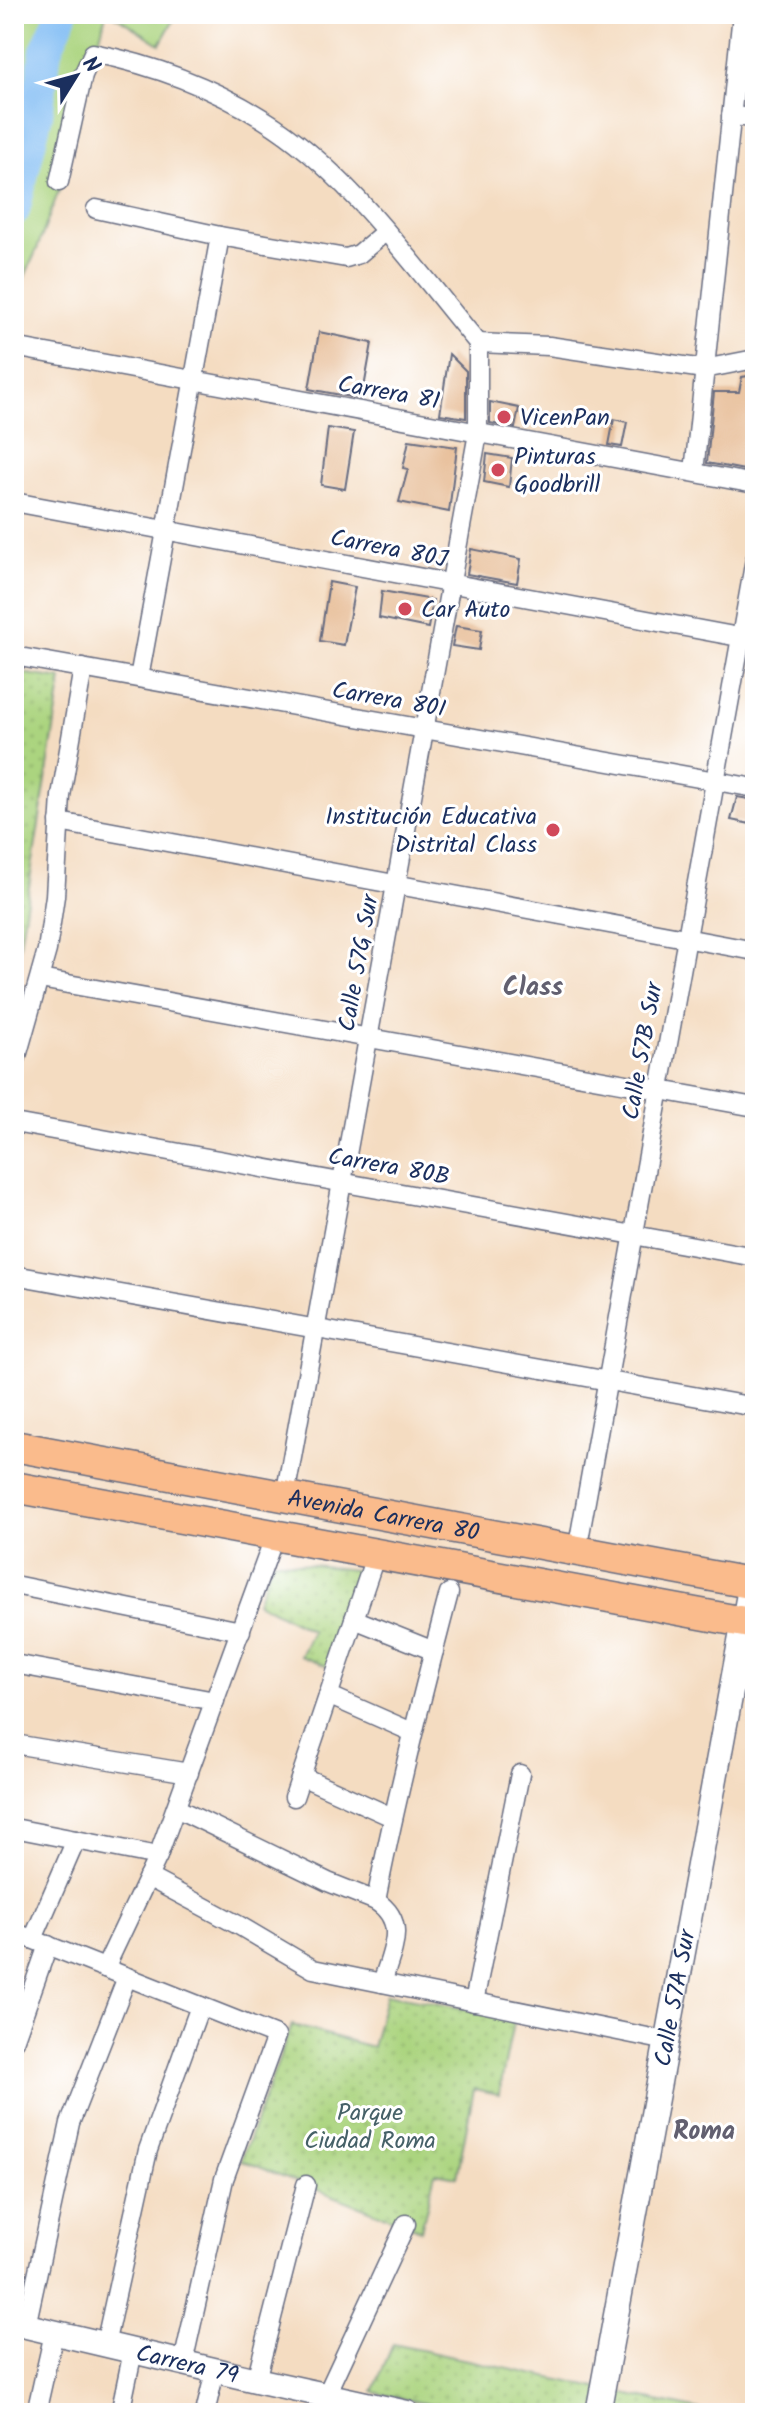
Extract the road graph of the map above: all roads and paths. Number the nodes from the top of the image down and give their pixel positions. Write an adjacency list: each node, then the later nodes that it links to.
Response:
1 (742, 14): 2 (street)
2 (731, 116): 3 (street); 11 (street)
3 (755, 118)
4 (59, 182): 6 (street)
5 (96, 209): 7 (street)
6 (386, 231): 7 (street); 8 (street)
7 (220, 236): 12 (street)
8 (478, 343): 11 (street); 13 (street, Calle 57G Sur)
9 (14, 347): 12 (street, Carrera 81)
10 (755, 359): 11 (street)
11 (704, 369): 14 (street)
12 (194, 380): 13 (street, Carrera 81); 17 (street)
13 (478, 433): 14 (street, Carrera 81); 19 (street, Calle 57G Sur)
14 (694, 472): 15 (street, Carrera 81)
15 (755, 484)
16 (14, 502): 17 (street, Carrera 80J)
17 (166, 530): 19 (street, Carrera 80J); 23 (street)
18 (755, 559): 20 (street, Calle 57B Sur)
19 (451, 584): 20 (street, Carrera 80J); 24 (street, Calle 57G Sur)
20 (748, 639): 25 (street, Calle 57B Sur)
21 (14, 656): 22 (street, Carrera 80I)
22 (83, 668): 23 (street, Carrera 80I); 27 (street)
23 (139, 678): 24 (street, Carrera 80I)
24 (424, 729): 25 (street, Carrera 80I); 28 (street, Calle 57G Sur)
25 (715, 781): 26 (street, Carrera 80I); 29 (street, Calle 57B Sur)
26 (755, 788)
27 (59, 822): 28 (street); 31 (street)
28 (396, 884): 29 (street); 32 (street, Calle 57G Sur)
29 (687, 938): 30 (street); 34 (street, Calle 57B Sur)
30 (755, 951)
31 (40, 979): 32 (street); 33 (street)
32 (368, 1038): 34 (street); 37 (street, Calle 57G Sur)
33 (14, 1067)
34 (659, 1090): 35 (street); 38 (street, Calle 57B Sur)
35 (755, 1107)
36 (14, 1123): 37 (street, Carrera 80B)
37 (342, 1182): 38 (street, Carrera 80B); 41 (street, Calle 57G Sur)
38 (633, 1235): 39 (street, Carrera 80B); 42 (street, Calle 57B Sur)
39 (755, 1257)
40 (14, 1275): 41 (street)
41 (315, 1329): 42 (street); 46 (street, Calle 57G Sur)
42 (607, 1381): 43 (street); 48 (street, Calle 57B Sur)
43 (755, 1407)
44 (14, 1446): 46 (main road, Avenida Carrera 80)
45 (14, 1487): 47 (main road, Avenida Carrera 80)
46 (285, 1496): 48 (main road, Avenida Carrera 80)
47 (275, 1535): 49 (main road, Avenida Carrera 80); 55 (street)
48 (577, 1551): 50 (main road, Avenida Carrera 80)
49 (376, 1554): 53 (street); 54 (main road, Avenida Carrera 80)
50 (753, 1583): 54 (street, Calle 57A Sur)
51 (14, 1585): 55 (street)
52 (449, 1593): 56 (street)
53 (354, 1619): 56 (street); 58 (street)
54 (750, 1624): 81 (street, Calle 57A Sur)
55 (241, 1631): 59 (street)
56 (434, 1651): 60 (street)
57 (14, 1664): 59 (street)
58 (328, 1695): 60 (street); 64 (street)
59 (215, 1701): 62 (street)
60 (412, 1732): 67 (street)
61 (14, 1744): 62 (street)
62 (189, 1773): 66 (street)
63 (520, 1774): 78 (street)
64 (301, 1776): 65 (street); 67 (street)
65 (294, 1797)
66 (176, 1808): 70 (street); 72 (street)
67 (392, 1817): 72 (street)
68 (14, 1828): 69 (street)
69 (76, 1840): 70 (street); 74 (street)
70 (158, 1856): 71 (street)
71 (148, 1877): 75 (street); 77 (street)
72 (376, 1901): 77 (street)
73 (14, 1932): 74 (street)
74 (40, 1942): 75 (street); 80 (street)
75 (105, 1968): 76 (street)
76 (127, 1977): 79 (street); 84 (street)
77 (382, 1983): 78 (street)
78 (474, 2002): 81 (street)
79 (200, 2006): 86 (street); 88 (street)
80 (15, 2037)
81 (667, 2041): 96 (street, Calle 57A Sur)
82 (306, 2185): 90 (street)
83 (406, 2224): 91 (street)
84 (20, 2325): 85 (street, Carrera 79)
85 (54, 2333): 86 (street, Carrera 79); 92 (street)
86 (105, 2345): 87 (street, Carrera 79)
87 (133, 2351): 88 (street, Carrera 79); 93 (street)
88 (183, 2363): 89 (street, Carrera 79)
89 (215, 2371): 90 (street, Carrera 79); 94 (street)
90 (256, 2380): 91 (street, Carrera 79)
91 (321, 2404): 95 (street, Carrera 79)
92 (36, 2413)
93 (120, 2413)
94 (205, 2413)
95 (407, 2413)
96 (598, 2413)

